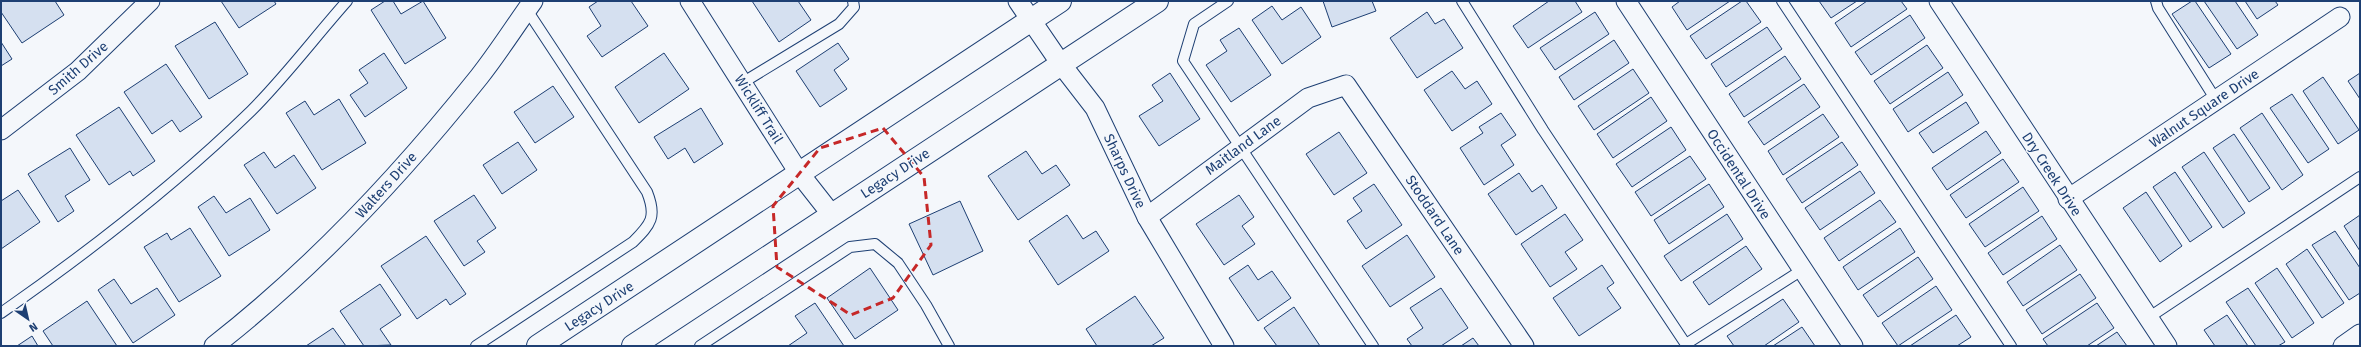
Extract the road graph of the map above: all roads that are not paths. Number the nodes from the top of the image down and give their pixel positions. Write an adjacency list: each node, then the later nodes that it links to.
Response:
1 (150, 1): 21 (street, Smith Drive)
2 (347, 1): 29 (lane)
3 (690, 1): 18 (street, Wickliff Trail)
4 (853, 1): 18 (lane)
5 (1018, 1): 16 (street, Sharps Drive)
6 (1060, 1): 16 (main road, Legacy Drive)
7 (1157, 1): 17 (main road, Legacy Drive)
8 (1228, 1): 22 (lane)
9 (1462, 1): 32 (lane)
10 (1626, 1): 28 (street, Occidental Drive)
11 (1782, 1): 43 (lane)
12 (1939, 1): 25 (street, Dry Creek Drive)
13 (2156, 1): 20 (lane)
14 (530, 6): 33 (street, Walters Drive); 34 (lane)
15 (2340, 17): 20 (street, Walnut Square Drive)
16 (1032, 20): 17 (street, Sharps Drive); 23 (main road, Legacy Drive)
17 (1061, 64): 26 (main road, Legacy Drive); 27 (street, Sharps Drive)
18 (742, 83): 23 (street, Wickliff Trail)
19 (1346, 85): 22 (street, Maitland Lane); 41 (street, Stoddard Lane)
20 (2216, 100): 25 (street, Walnut Square Drive)
21 (1, 130)
22 (1240, 148): 27 (street, Maitland Lane); 40 (lane)
23 (799, 174): 26 (street, Wickliff Trail); 35 (main road, Legacy Drive)
24 (2360, 177): 30 (lane)
25 (2068, 199): 30 (street, Dry Creek Drive)
26 (832, 215): 36 (main road, Legacy Drive)
27 (1146, 217): 39 (street, Sharps Drive)
28 (1802, 270): 32 (lane); 42 (street, Occidental Drive)
29 (1, 313)
30 (2148, 318): 44 (street, Dry Creek Drive)
31 (2360, 334): 45 (street)
32 (1686, 345)
33 (214, 346)
34 (476, 346)
35 (538, 346)
36 (633, 346)
37 (700, 346): 38 (lane)
38 (949, 346)
39 (1224, 346)
40 (1373, 346)
41 (1524, 346)
42 (1852, 346)
43 (2011, 346)
44 (2167, 346)
45 (2342, 346)

